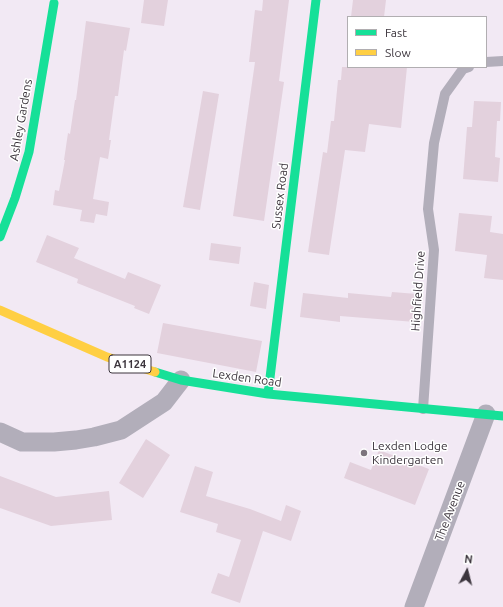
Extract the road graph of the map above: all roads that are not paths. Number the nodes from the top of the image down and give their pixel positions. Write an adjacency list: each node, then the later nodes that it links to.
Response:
1 (316, 0): 9 (street, Sussex Road)
2 (54, 3): 6 (street, Ashley Gardens)
3 (503, 61): 4 (lane)
4 (487, 62)
5 (466, 68): 10 (lane, Highfield Drive)
6 (0, 237)
7 (0, 310): 8 (street, Lexden Road / A1124)
8 (181, 380): 9 (street, Lexden Road / A1124); 12 (street)
9 (268, 394): 10 (street, Lexden Road / A1124)
10 (423, 409): 11 (street, Lexden Road / A1124)
11 (495, 415): 13 (street, The Avenue)
12 (0, 432)
13 (414, 607)

